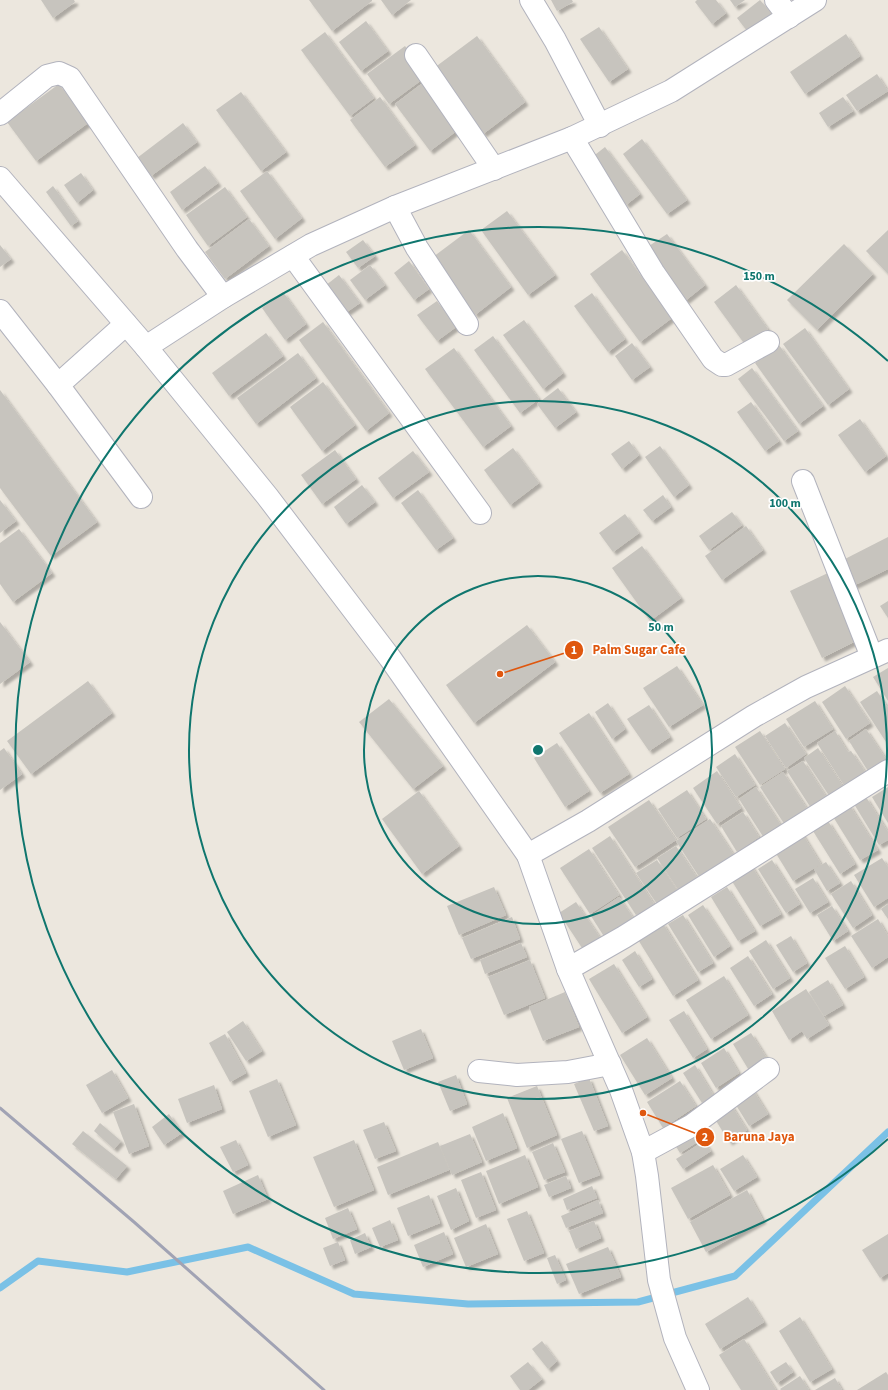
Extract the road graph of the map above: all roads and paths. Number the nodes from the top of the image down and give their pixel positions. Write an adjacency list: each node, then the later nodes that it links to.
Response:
1 (531, 0): 7 (street)
2 (776, 0): 4 (street)
3 (815, 0): 4 (street)
4 (789, 17): 7 (street)
5 (416, 54): 9 (street)
6 (0, 114): 13 (street)
7 (600, 126): 8 (street)
8 (572, 138): 9 (street); 17 (street)
9 (494, 169): 11 (street)
10 (0, 178): 15 (street)
11 (395, 207): 12 (street); 16 (street)
12 (293, 256): 13 (street); 22 (street)
13 (223, 297): 18 (street)
14 (0, 311): 19 (street)
15 (126, 324): 18 (street); 19 (street)
16 (466, 324)
17 (768, 342)
18 (146, 347): 25 (street)
19 (58, 385): 21 (street)
20 (803, 481): 23 (street)
21 (141, 497)
22 (480, 513)
23 (880, 653): 25 (street)
24 (888, 771): 26 (street)
25 (528, 855): 26 (street)
26 (568, 969): 27 (street)
27 (610, 1064): 29 (street); 30 (street)
28 (768, 1069): 30 (street)
29 (479, 1071)
30 (643, 1152): 31 (street)
31 (697, 1390)

